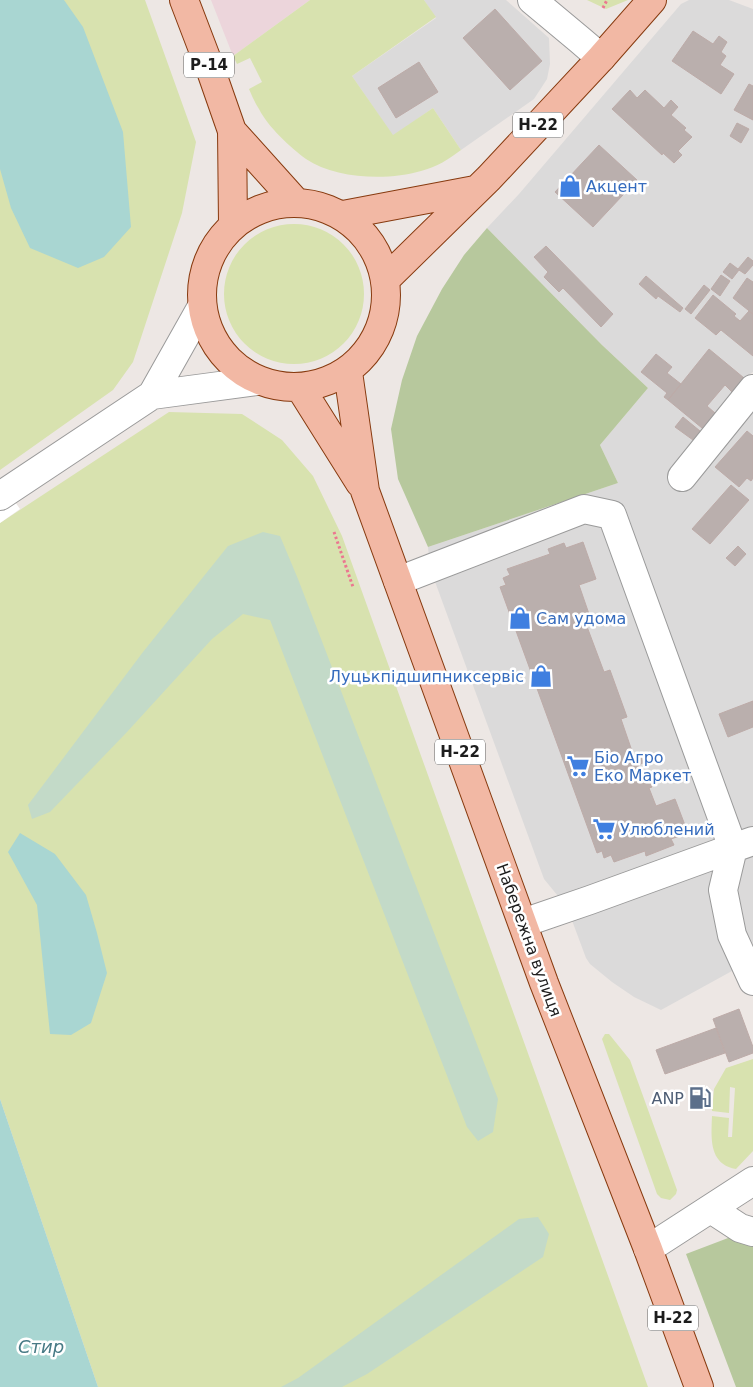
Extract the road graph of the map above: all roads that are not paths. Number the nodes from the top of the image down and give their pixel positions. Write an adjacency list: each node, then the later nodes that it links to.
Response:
1 (184, 0): 5 (main road, Р-14)
2 (532, 0): 4 (street)
3 (652, 0): 4 (main road, Н-22)
4 (601, 58): 6 (main road, Н-22)
5 (232, 131): 7 (main road, Р-14); 9 (main road, Р-14)
6 (475, 190): 8 (main road); 10 (main road, Н-22)
7 (294, 201): 8 (main road); 9 (main road)
8 (343, 215): 10 (main road)
9 (233, 224): 11 (main road)
10 (386, 280): 12 (main road)
11 (202, 308): 13 (main road); 16 (street)
12 (348, 372): 14 (main road); 18 (main road, Набережна вулиця / Н-22)
13 (257, 381): 14 (main road); 16 (street)
14 (301, 389): 18 (main road, Набережна вулиця / Н-22)
15 (753, 389): 17 (street)
16 (152, 395): 19 (street)
17 (682, 477)
18 (365, 491): 20 (main road, Набережна вулиця / Н-22)
19 (4, 493)
20 (398, 580): 21 (street); 22 (main road, Набережна вулиця / Н-22)
21 (743, 844): 22 (street); 23 (street)
22 (523, 923): 27 (main road, Набережна вулиця / Н-22)
23 (753, 981)
24 (753, 1181): 25 (street)
25 (711, 1209): 26 (street); 27 (street)
26 (753, 1232)
27 (648, 1249): 28 (main road, Набережна вулиця / Н-22)
28 (699, 1387)

